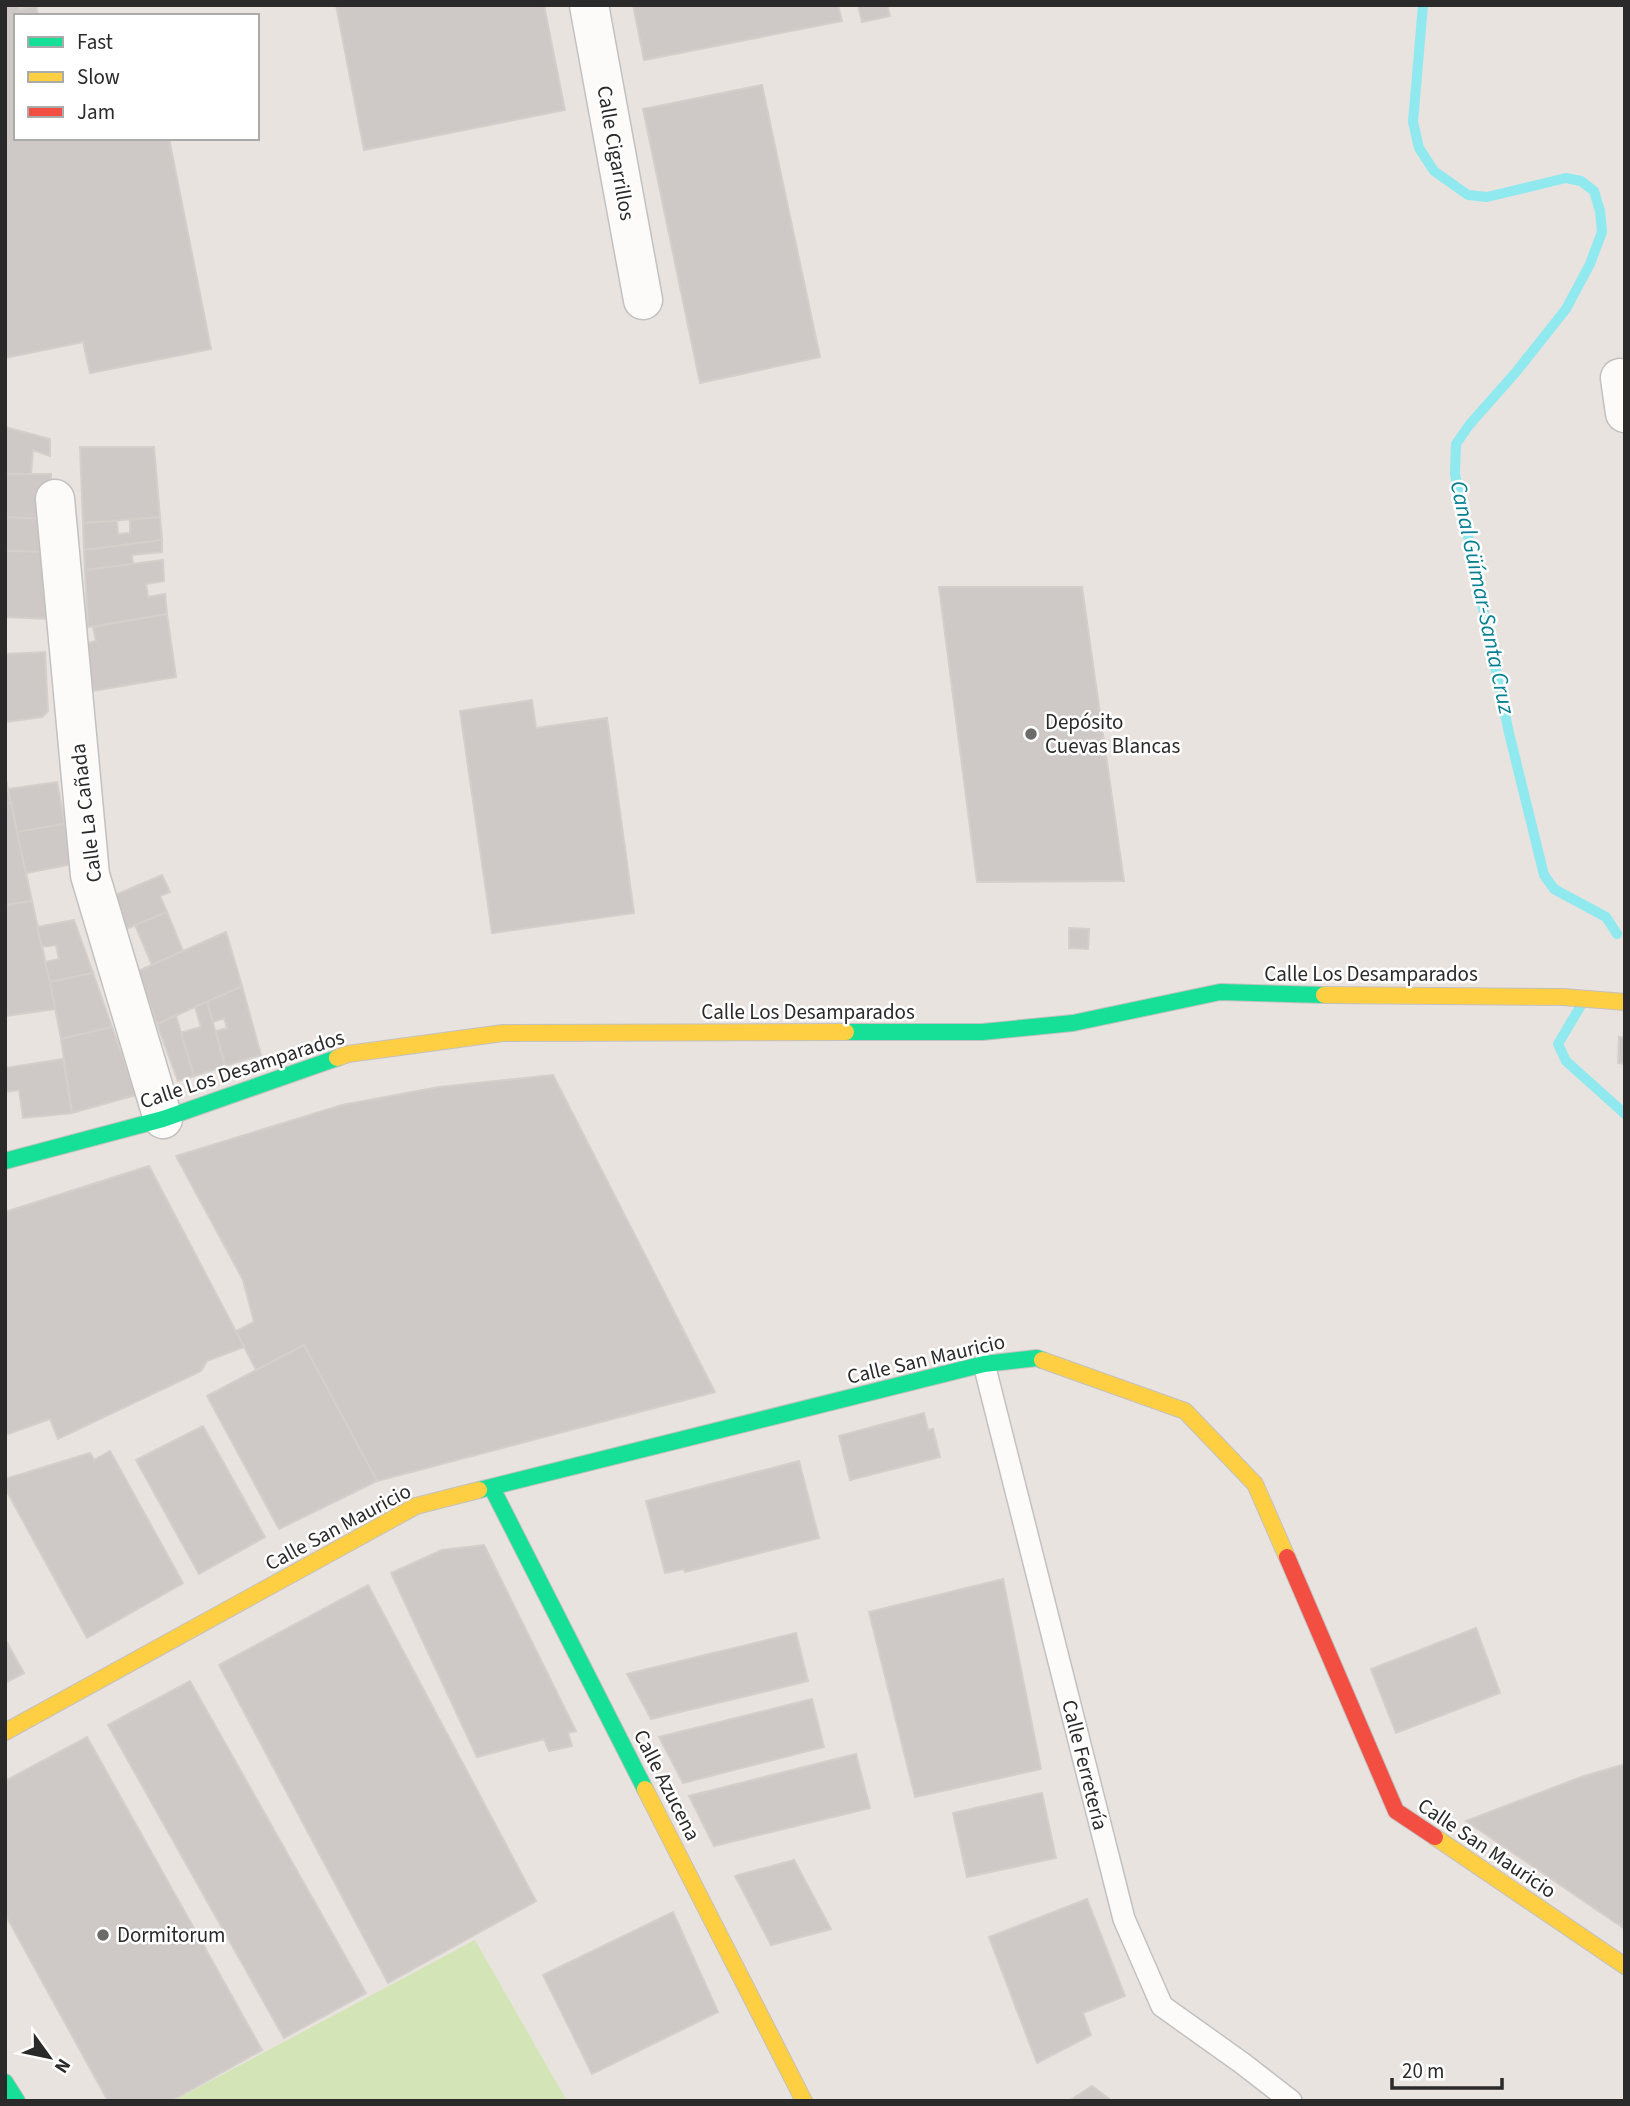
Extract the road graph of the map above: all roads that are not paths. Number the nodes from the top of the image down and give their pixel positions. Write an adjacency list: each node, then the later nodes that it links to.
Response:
1 (589, 5): 2 (street, Calle Cigarrillos)
2 (643, 300)
3 (54, 499): 5 (street, Calle La Cañada)
4 (1625, 1002): 5 (street, Calle Los Desamparados)
5 (163, 1119): 6 (street, Calle Los Desamparados)
6 (5, 1161)
7 (984, 1364): 8 (street, Calle San Mauricio); 10 (street, Calle San Mauricio); 14 (lane, Calle Ferretería)
8 (492, 1488): 9 (street, Calle San Mauricio); 13 (street, Calle Azucena)
9 (5, 1732)
10 (1625, 1966)
11 (5, 2081): 12 (street)
12 (17, 2101)
13 (804, 2101)
14 (1291, 2101)

